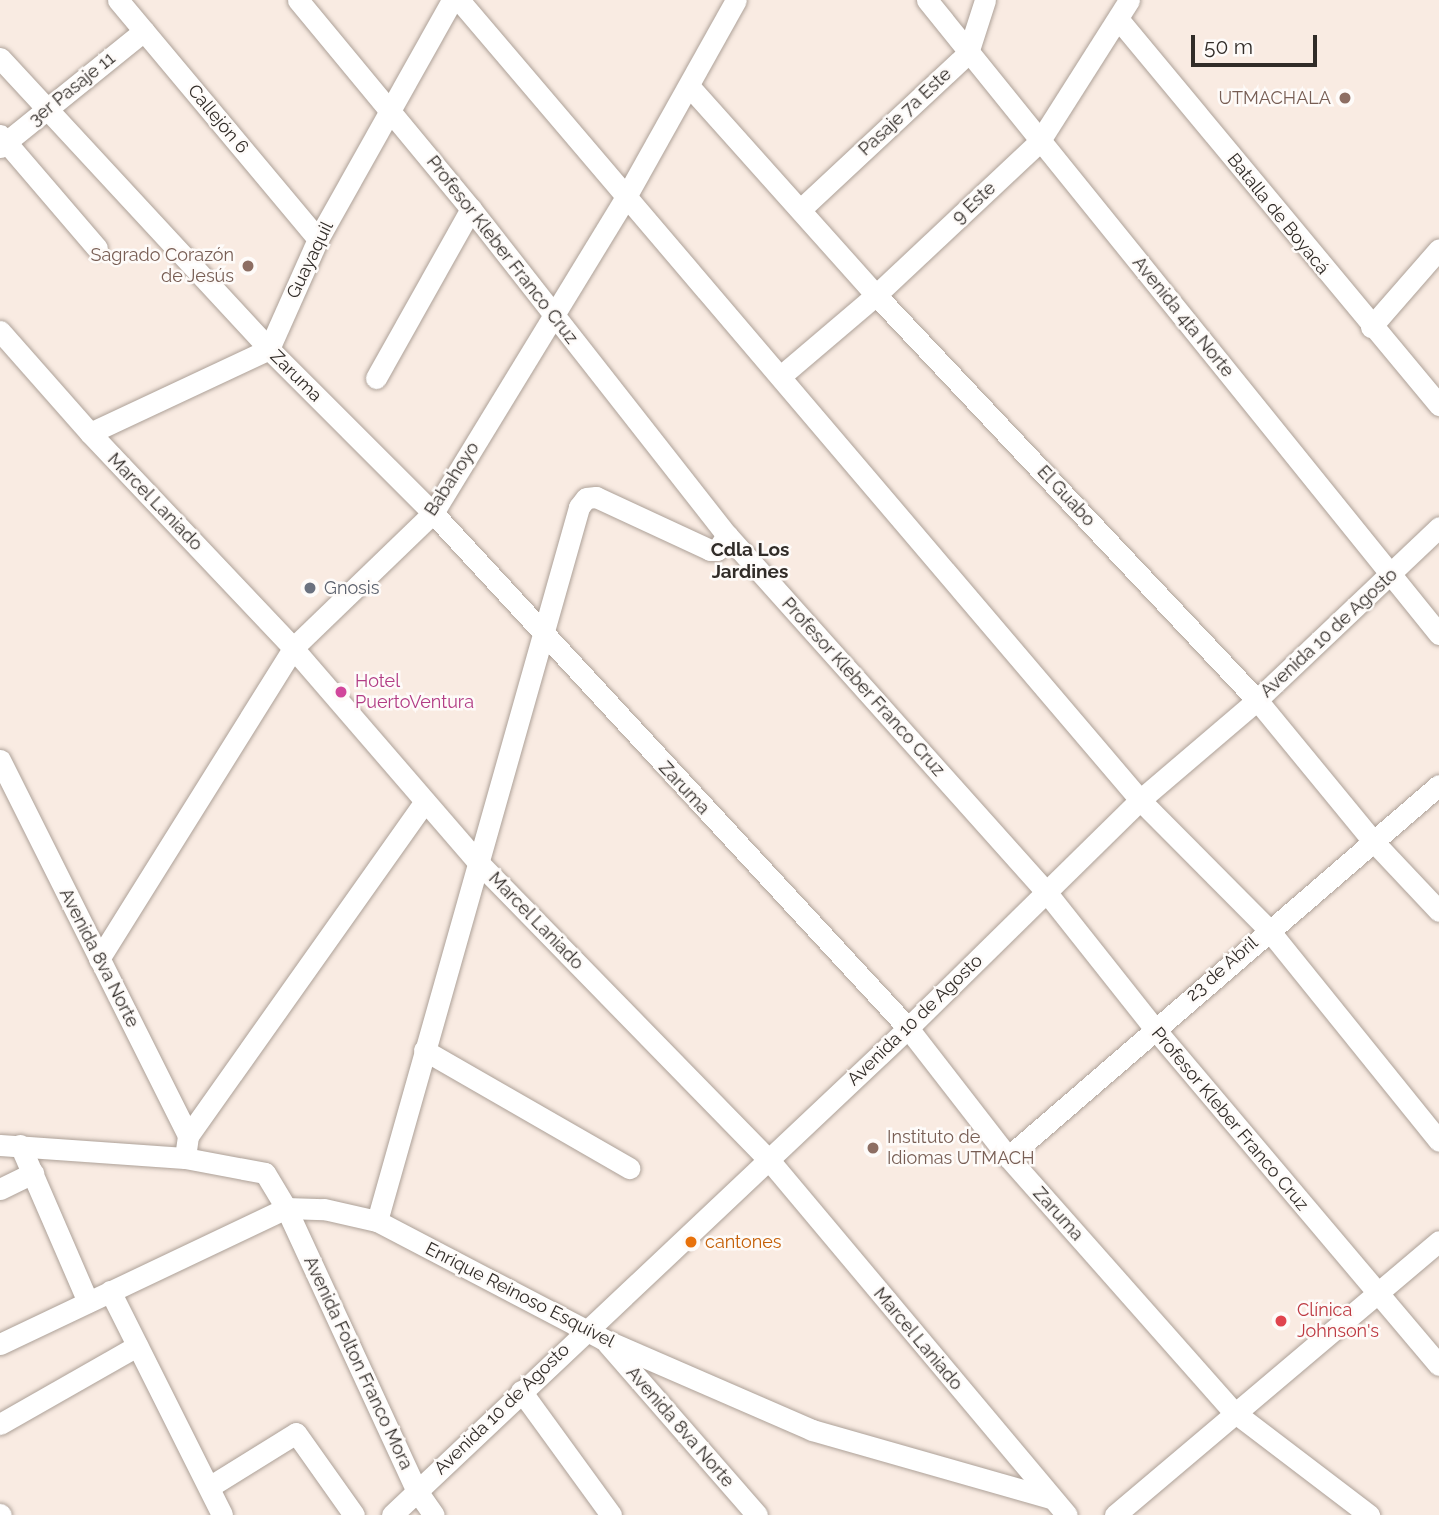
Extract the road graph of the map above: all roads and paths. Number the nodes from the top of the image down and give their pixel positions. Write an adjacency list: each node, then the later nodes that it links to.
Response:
1 (118, 0): 10 (street, Callejón 6)
2 (298, 0): 15 (street, Profesor Kleber Franco Cruz)
3 (452, 0): 15 (street, Guayaquil)
4 (459, 0): 18 (street)
5 (927, 0): 11 (street, Avenida 4ta Norte)
6 (985, 0): 11 (street, Pasaje 7a Este)
7 (1129, 0): 9 (street, 9 Este)
8 (733, 1): 13 (street, Babahoyo)
9 (1119, 20): 17 (street, 9 Este); 26 (street, Batalla de Boyacá)
10 (144, 31): 14 (street, 3er Pasaje 11); 21 (street, Callejón 6)
11 (968, 53): 17 (street, Avenida 4ta Norte); 19 (street, Pasaje 7a Este)
12 (0, 58): 14 (street, Zaruma)
13 (689, 86): 18 (street, Babahoyo); 19 (street, El Guabo)
14 (46, 109): 16 (street, 3er Pasaje 11); 28 (street, Zaruma)
15 (391, 111): 20 (street, Profesor Kleber Franco Cruz); 21 (street, Guayaquil)
16 (2, 142): 22 (street)
17 (1038, 142): 24 (street, 9 Este); 36 (street, Avenida 4ta Norte)
18 (627, 195): 25 (street, Babahoyo); 29 (street)
19 (802, 208): 24 (street, El Guabo)
20 (471, 209): 25 (street, Profesor Kleber Franco Cruz); 30 (street)
21 (318, 239): 28 (street, Guayaquil)
22 (97, 248)
23 (1439, 249): 26 (street)
24 (876, 295): 29 (street, 9 Este); 40 (street, El Guabo)
25 (554, 315): 33 (street, Babahoyo); 35 (street, Profesor Kleber Franco Cruz)
26 (1371, 327): 31 (street, Batalla de Boyacá)
27 (0, 331): 32 (street, Marcel Laniado)
28 (269, 349): 32 (street); 33 (street, Zaruma)
29 (782, 375): 43 (street)
30 (376, 378)
31 (1439, 405)
32 (90, 433): 39 (street, Marcel Laniado)
33 (433, 513): 38 (street, Zaruma); 39 (street, Babahoyo)
34 (1439, 527): 36 (street, Avenida 10 de Agosto)
35 (727, 535): 38 (street); 47 (street, Profesor Kleber Franco Cruz)
36 (1393, 573): 37 (street, Avenida 4ta Norte); 40 (street, Avenida 10 de Agosto)
37 (1439, 634)
38 (542, 636): 46 (street); 51 (street, Zaruma)
39 (293, 648): 44 (street, Marcel Laniado); 50 (street, Babahoyo)
40 (1257, 700): 43 (street, Avenida 10 de Agosto); 45 (street, El Guabo)
41 (0, 761): 50 (street, Avenida 8va Norte)
42 (1439, 785): 45 (street, 23 de Abril)
43 (1140, 800): 47 (street, Avenida 10 de Agosto); 49 (street)
44 (425, 801): 46 (street, Marcel Laniado); 56 (street)
45 (1373, 841): 48 (street, El Guabo); 49 (street, 23 de Abril)
46 (478, 862): 53 (street); 58 (street, Marcel Laniado)
47 (1047, 893): 51 (street, Avenida 10 de Agosto); 52 (street, Profesor Kleber Franco Cruz)
48 (1439, 911)
49 (1268, 929): 52 (street, 23 de Abril); 54 (street)
50 (99, 959): 56 (street, Avenida 8va Norte)
51 (908, 1028): 57 (street, Zaruma); 58 (street, Avenida 10 de Agosto)
52 (1154, 1028): 57 (street, 23 de Abril); 66 (street, Profesor Kleber Franco Cruz)
53 (424, 1050): 59 (street); 63 (street)
54 (1439, 1142)
55 (10, 1145): 56 (street, Avenida Folton Franco Mora); 60 (street)
56 (187, 1147): 62 (street, Avenida Folton Franco Mora)
57 (1008, 1157): 73 (street, Zaruma)
58 (769, 1160): 68 (street, Avenida 10 de Agosto); 77 (street, Marcel Laniado)
59 (629, 1168)
60 (33, 1173): 61 (street); 67 (street)
61 (0, 1189)
62 (286, 1208): 63 (street, Enrique Reinoso Esquivel); 65 (street, Enrique Reinoso Esquivel); 76 (street, Avenida Folton Franco Mora)
63 (377, 1221): 68 (street, Enrique Reinoso Esquivel)
64 (1439, 1241): 66 (street)
65 (110, 1291): 67 (street, Enrique Reinoso Esquivel); 70 (street)
66 (1378, 1296): 71 (street, Profesor Kleber Franco Cruz); 73 (street)
67 (88, 1302): 69 (street, Enrique Reinoso Esquivel)
68 (595, 1334): 72 (street, Avenida 10 de Agosto); 77 (street, Enrique Reinoso Esquivel); 84 (street, Avenida 8va Norte)
69 (0, 1344)
70 (137, 1346): 74 (street); 75 (street)
71 (1439, 1365)
72 (521, 1391): 76 (street, Avenida 10 de Agosto); 83 (street)
73 (1234, 1412): 78 (street, Zaruma); 86 (street)
74 (0, 1424)
75 (209, 1488): 79 (street); 80 (street)
76 (417, 1491): 81 (street, Avenida 10 de Agosto); 82 (street, Avenida Folton Franco Mora)
77 (1050, 1497): 85 (street, Marcel Laniado)
78 (1360, 1512)
79 (222, 1515)
80 (354, 1515)
81 (392, 1515)
82 (434, 1515)
83 (611, 1515)
84 (757, 1515)
85 (1068, 1515)
86 (1115, 1515)

